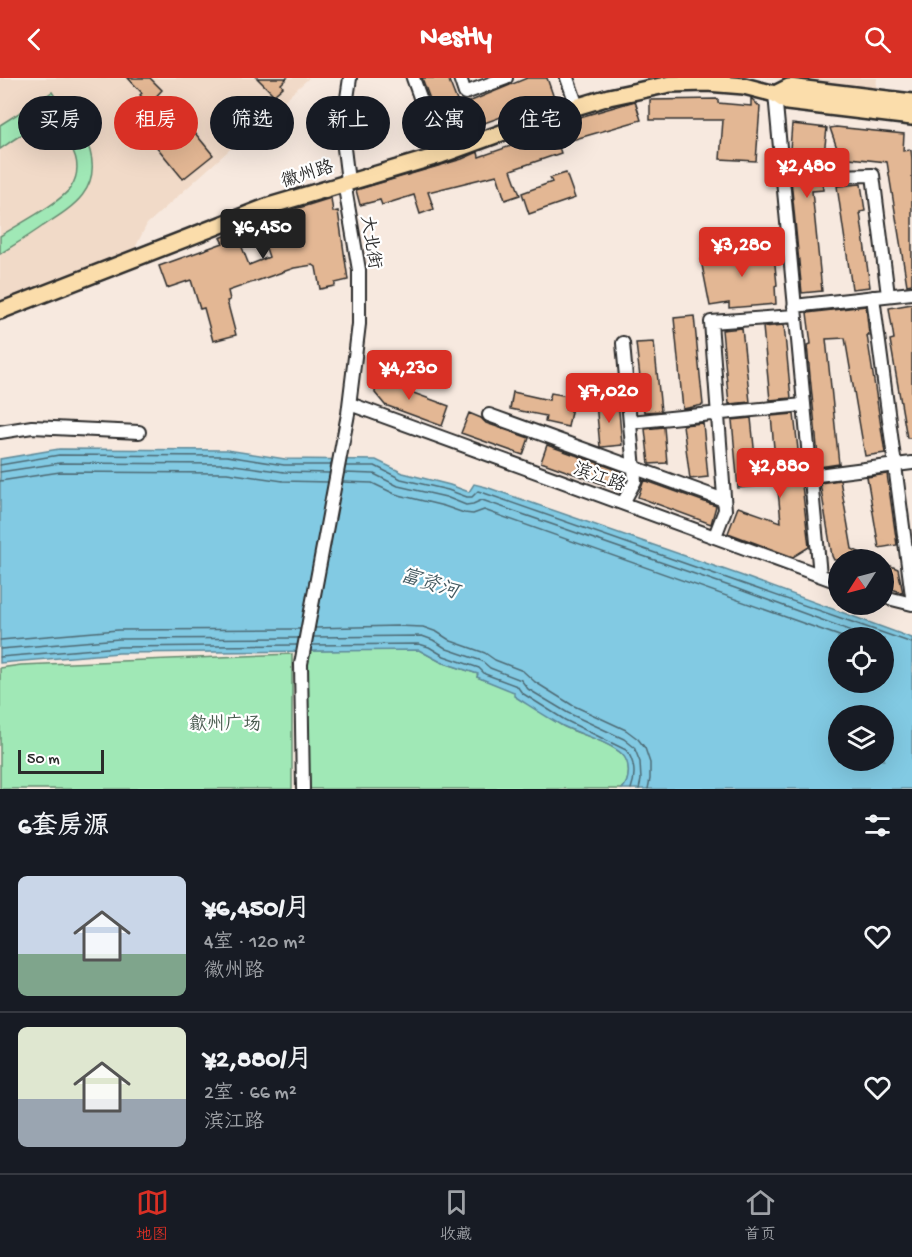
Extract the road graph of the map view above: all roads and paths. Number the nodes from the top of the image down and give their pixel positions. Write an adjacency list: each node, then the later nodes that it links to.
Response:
1 (350, 78): 15 (street, 大北街)
2 (413, 78): 13 (street)
3 (459, 78): 4 (street)
4 (506, 78)
5 (567, 78): 8 (street)
6 (691, 81): 7 (main road, 徽州路); 10 (main road, 徽州路)
7 (775, 94): 9 (main road, 徽州路); 11 (main road, 徽州路); 20 (street)
8 (574, 96)
9 (912, 102)
10 (582, 105)
11 (912, 117)
12 (498, 135): 13 (main road, 徽州路)
13 (441, 155): 15 (main road, 徽州路)
14 (834, 176): 17 (street)
15 (346, 182): 19 (main road, 徽州路); 23 (street, 大北街)
16 (912, 293): 17 (street)
17 (888, 295): 18 (street)
18 (873, 297): 20 (street); 30 (street)
19 (0, 311)
20 (794, 311): 22 (street); 24 (street)
21 (623, 343): 26 (street)
22 (803, 405): 24 (street); 32 (street)
23 (349, 409): 34 (street, 滨江路); 41 (street, 大北街)
24 (718, 414): 26 (street); 33 (street)
25 (489, 415): 31 (street)
26 (630, 422): 31 (street)
27 (0, 432): 28 (street)
28 (139, 432)
29 (912, 463): 30 (street)
30 (895, 465): 32 (street); 38 (street)
31 (634, 467): 33 (street); 34 (street)
32 (810, 476): 36 (street)
33 (724, 500): 35 (street)
34 (622, 503): 35 (street, 滨江路)
35 (715, 536): 36 (street, 滨江路)
36 (820, 575): 37 (street, 滨江路)
37 (828, 578)
38 (912, 596)
39 (894, 600): 40 (street)
40 (912, 604)
41 (303, 789)

